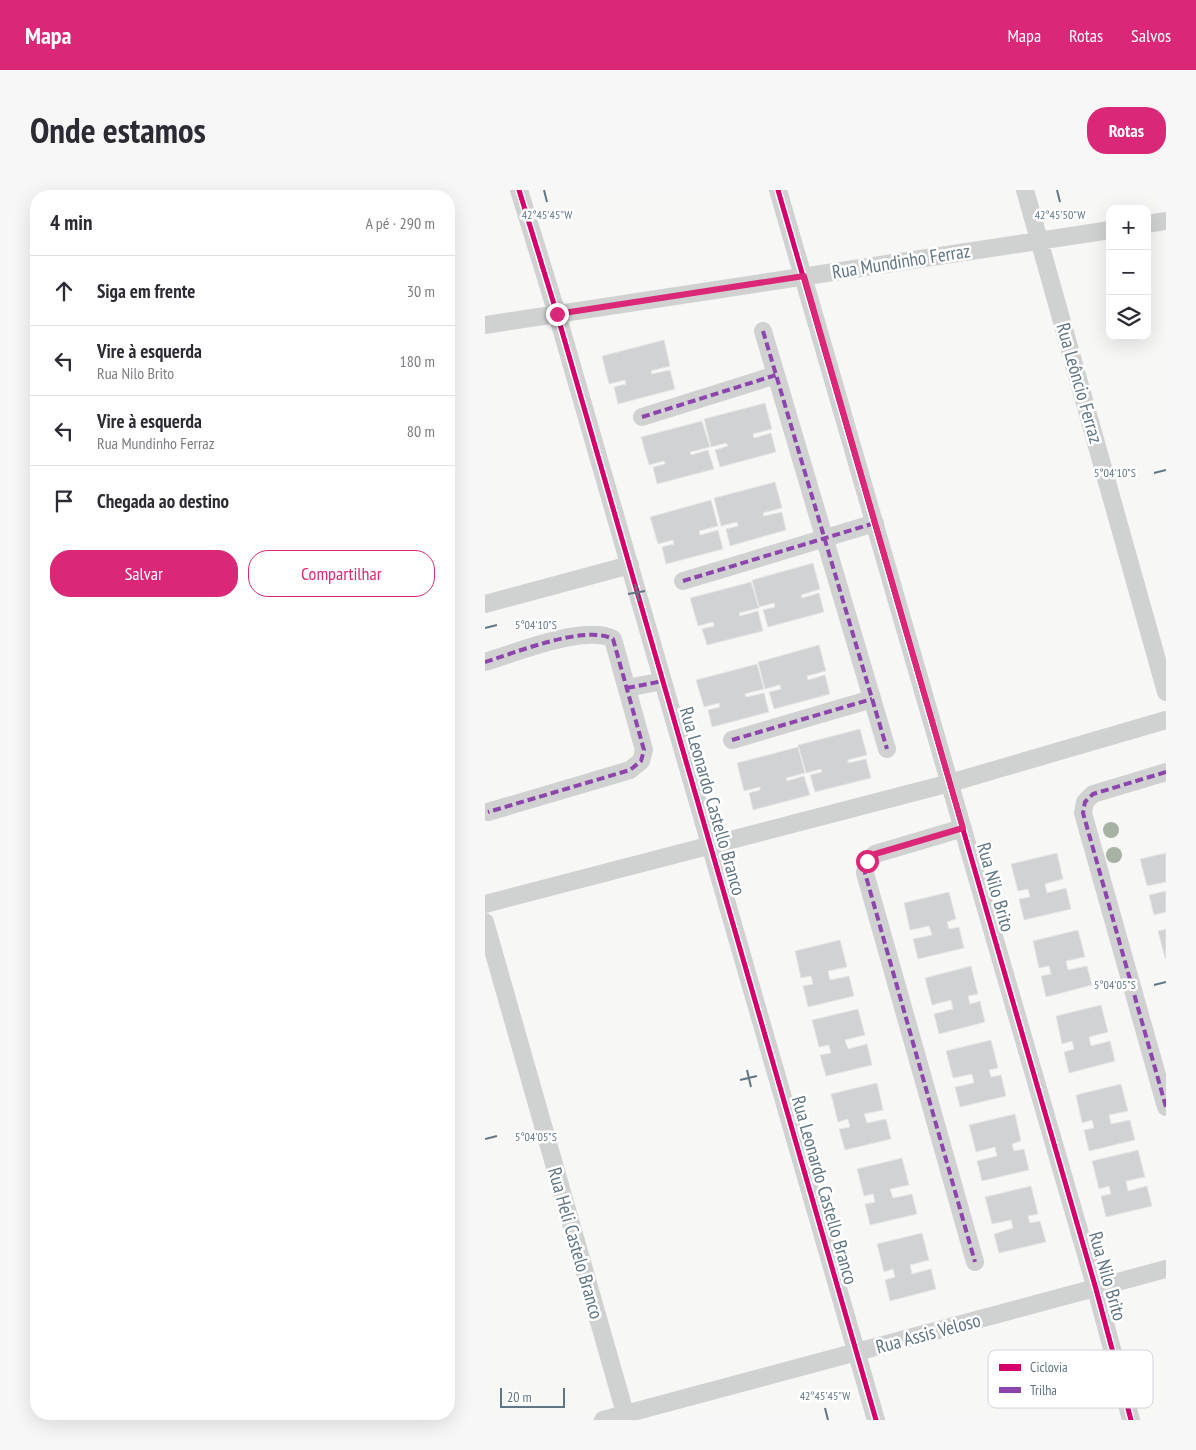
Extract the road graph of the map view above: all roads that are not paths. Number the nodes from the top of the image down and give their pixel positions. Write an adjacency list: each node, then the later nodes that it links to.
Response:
1 (519, 190): 9 (street, Rua Leonardo Castello Branco)
2 (778, 190): 8 (street, Rua Nilo Brito)
3 (1025, 190): 7 (street, Rua Leôncio Ferraz)
4 (1166, 221): 5 (street)
5 (1151, 223)
6 (1106, 231): 7 (street, Rua Mundinho Ferraz)
7 (1040, 240): 8 (street, Rua Mundinho Ferraz); 22 (street, Rua Leôncio Ferraz)
8 (804, 276): 9 (street, Rua Mundinho Ferraz); 14 (street, Rua Nilo Brito)
9 (557, 314): 10 (street, Rua Mundinho Ferraz); 16 (street, Rua Leonardo Castello Branco)
10 (485, 325)
11 (763, 331): 12 (street)
12 (776, 375): 13 (street); 15 (street)
13 (642, 417)
14 (875, 523): 15 (street); 28 (street, Rua Nilo Brito)
15 (824, 538): 17 (street); 23 (street)
16 (630, 565): 18 (street); 20 (street, Rua Leonardo Castello Branco)
17 (683, 581)
18 (485, 604)
19 (485, 662): 21 (street)
20 (663, 681): 21 (street); 31 (street, Rua Leonardo Castello Branco)
21 (627, 688): 29 (street)
22 (1166, 692)
23 (872, 699): 25 (street); 26 (street)
24 (1166, 720): 28 (street)
25 (732, 740)
26 (887, 749)
27 (1166, 772): 34 (street)
28 (950, 783): 30 (street, Rua Nilo Brito); 31 (street)
29 (488, 812)
30 (963, 828): 35 (street); 37 (street, Rua Nilo Brito)
31 (711, 846): 32 (street); 39 (street, Rua Leonardo Castello Branco)
32 (485, 904)
33 (485, 922): 40 (street, Rua Heli Castelo Branco)
34 (1166, 1107)
35 (975, 1262)
36 (1166, 1269): 37 (street, Rua Assis Veloso)
37 (1096, 1289): 38 (street, Rua Nilo Brito); 39 (street, Rua Assis Veloso)
38 (1112, 1350)
39 (855, 1352): 40 (street, Rua Assis Veloso); 42 (street, Rua Leonardo Castello Branco)
40 (626, 1417): 41 (street, Rua Assis Veloso)
41 (603, 1420)
42 (876, 1420)

